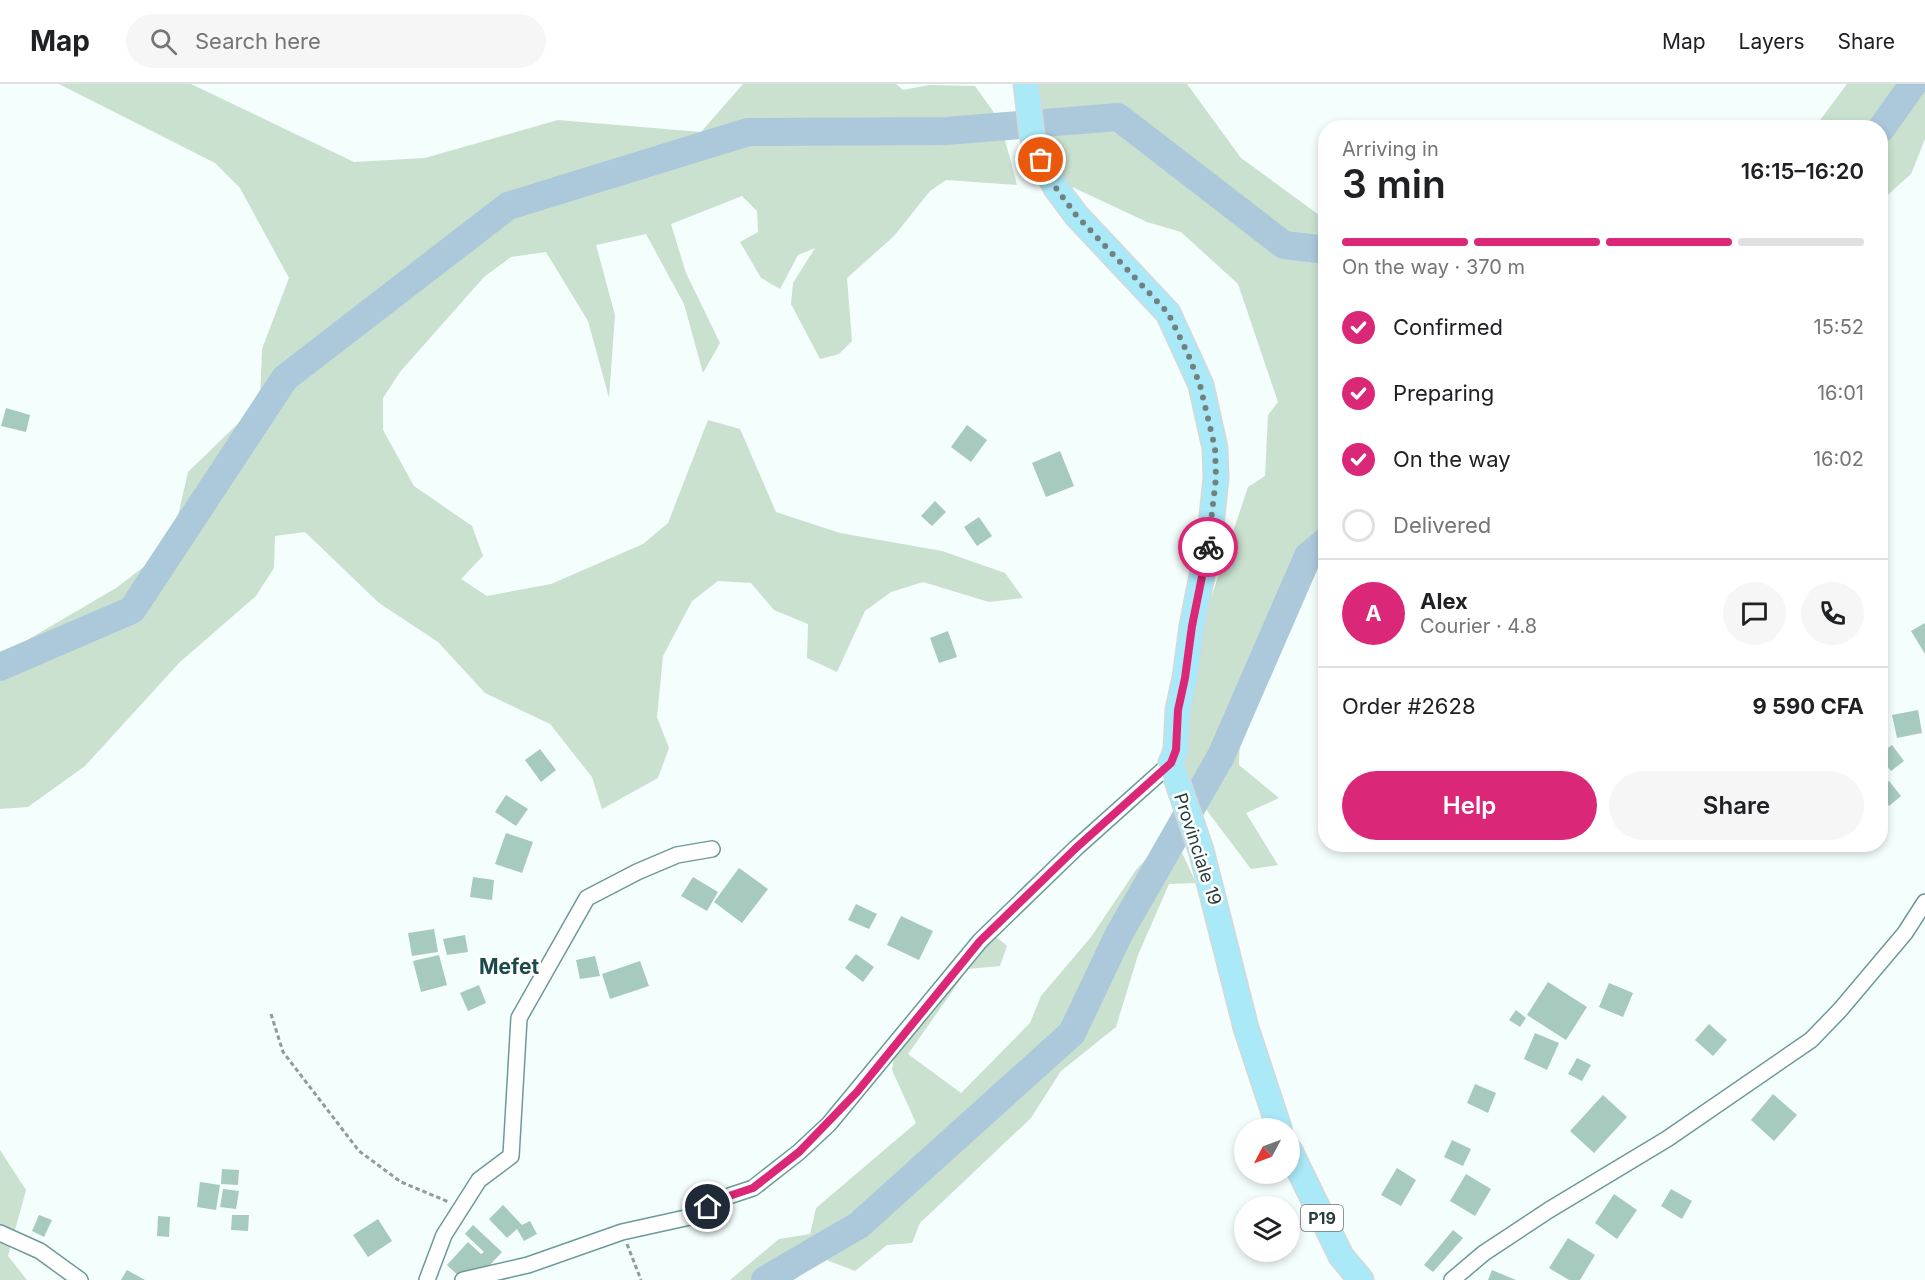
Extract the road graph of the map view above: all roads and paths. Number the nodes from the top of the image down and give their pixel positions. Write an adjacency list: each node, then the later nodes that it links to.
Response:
1 (1026, 84): 2 (main road)
2 (1171, 763): 6 (main road, Provinciale 19); 9 (street)
3 (712, 849): 8 (street)
4 (1925, 902): 17 (street)
5 (271, 1014): 8 (path)
6 (1276, 1118)
7 (1300, 1172): 16 (main road, P19)
8 (462, 1208): 12 (street)
9 (622, 1232): 14 (street); 15 (path)
10 (0, 1233): 11 (street)
11 (80, 1280)
12 (426, 1280): 13 (street)
13 (432, 1280)
14 (463, 1280)
15 (640, 1280)
16 (1361, 1280)
17 (1452, 1280)

